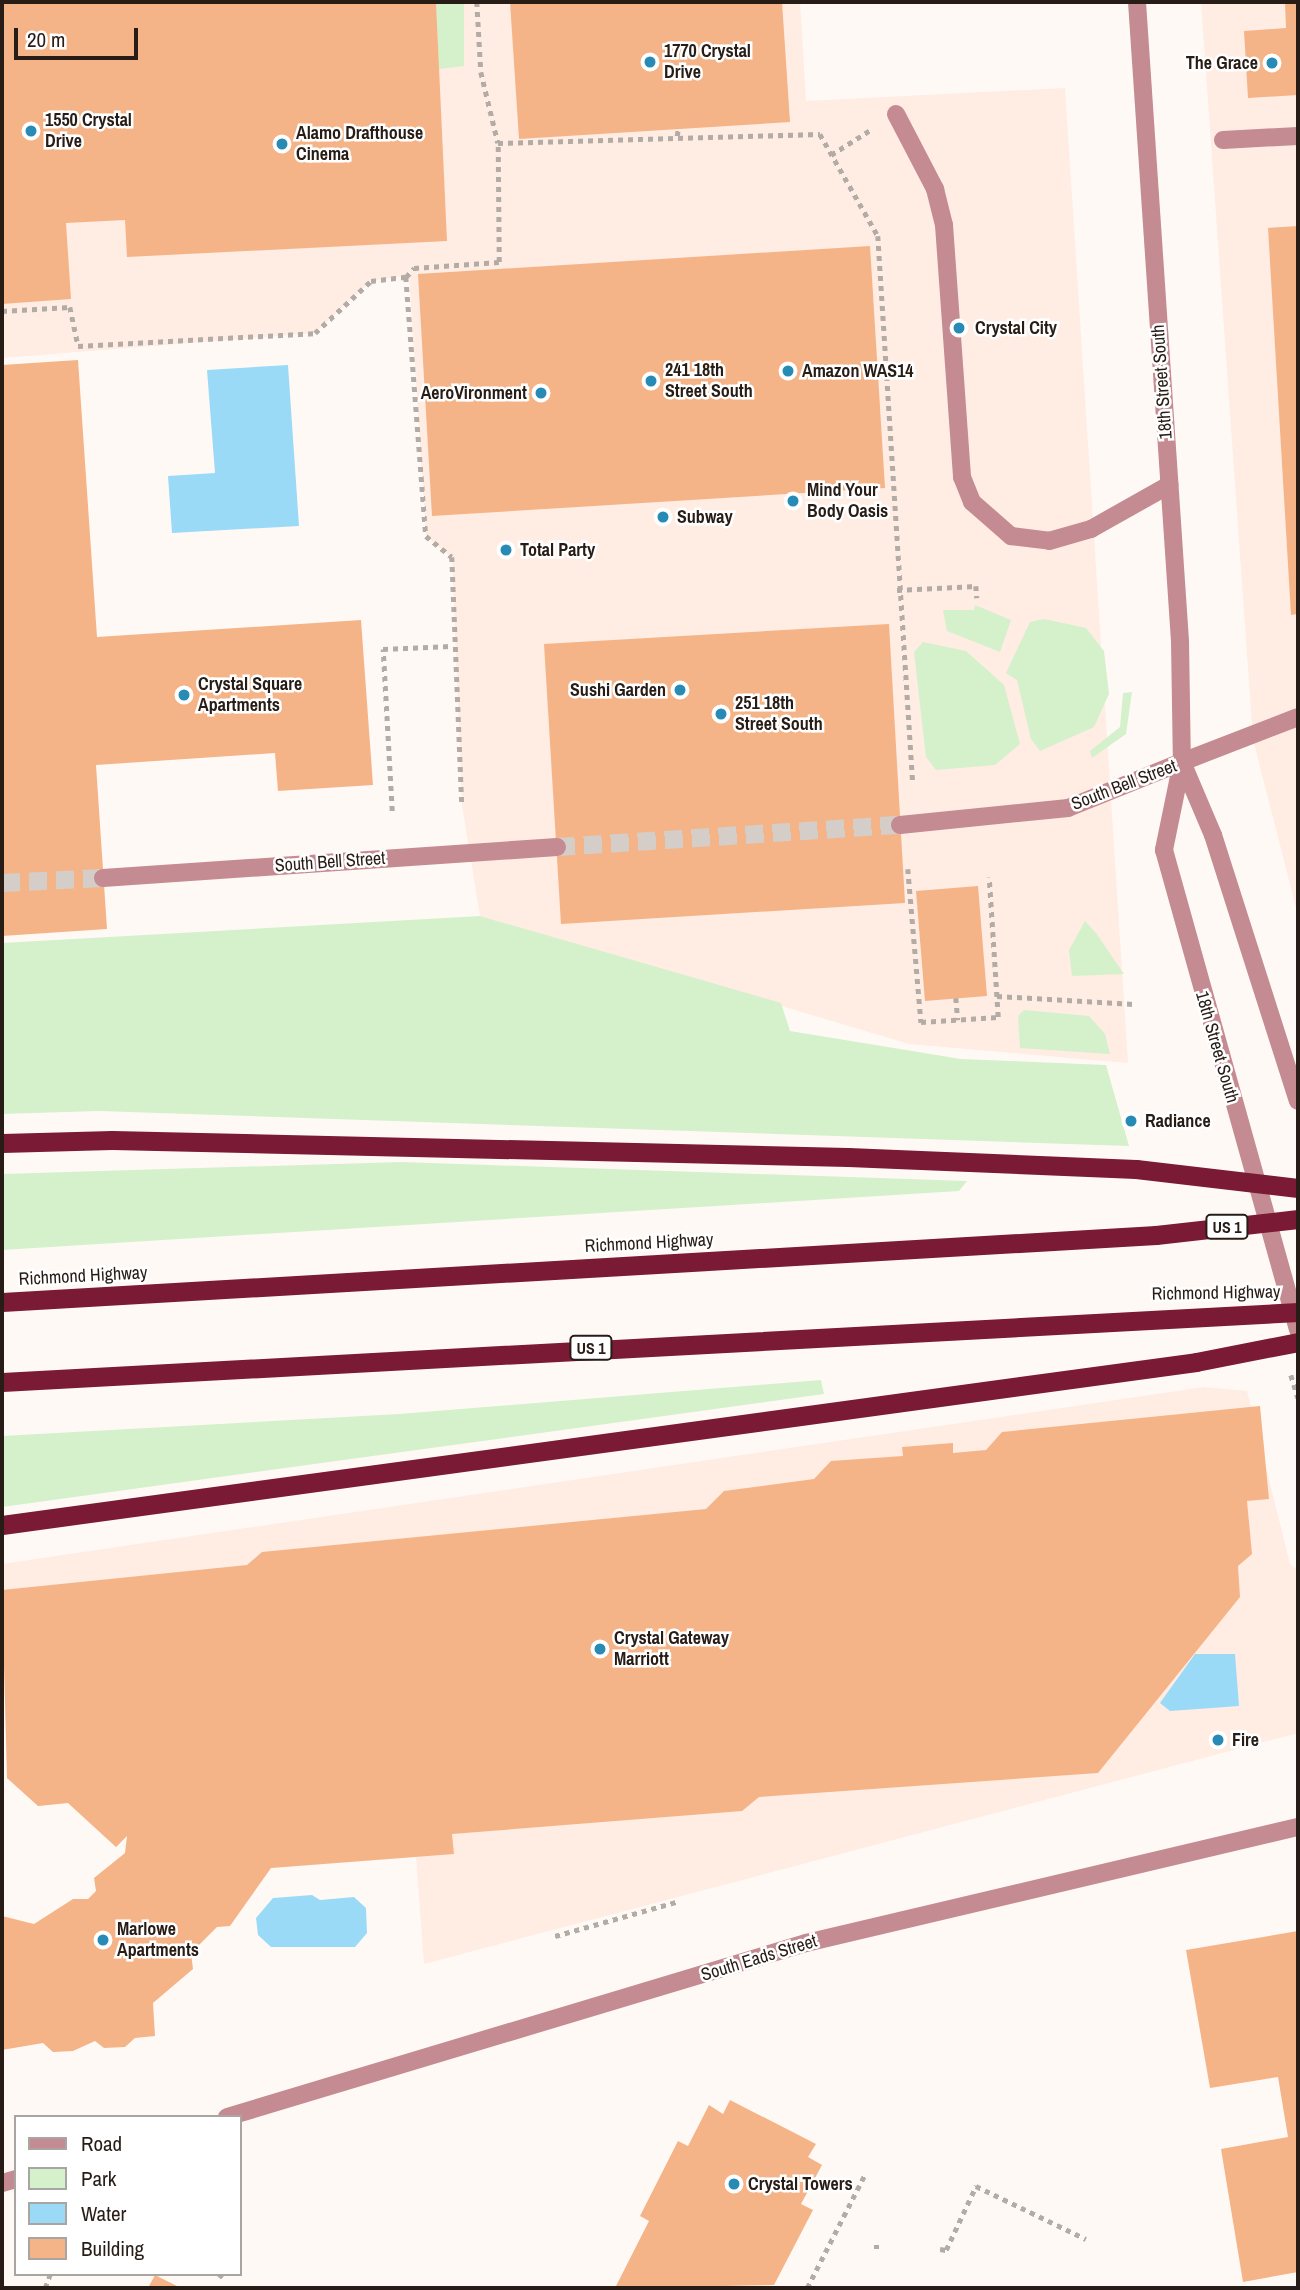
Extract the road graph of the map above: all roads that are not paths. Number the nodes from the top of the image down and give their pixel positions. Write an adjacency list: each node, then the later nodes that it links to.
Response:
1 (1137, 2): 5 (street, 18th Street South)
2 (896, 114): 5 (street)
3 (1298, 136): 4 (street)
4 (1223, 140)
5 (1169, 485): 7 (street, 18th Street South)
6 (1298, 717): 7 (street, South Bell Street)
7 (1182, 762): 8 (street, South Bell Street); 11 (street, 18th Street South); 17 (street, 18th Street South)
8 (900, 825)
9 (557, 846): 10 (street, South Bell Street)
10 (103, 878)
11 (1298, 1101)
12 (2, 1143): 13 (highway)
13 (1298, 1188)
14 (1298, 1219): 15 (highway, Richmond Highway / US 1)
15 (2, 1302)
16 (1298, 1312): 19 (highway, Richmond Highway / US 1)
17 (1298, 1330)
18 (1298, 1342): 20 (highway)
19 (2, 1382)
20 (2, 1525)
21 (1298, 1827): 22 (street, South Eads Street)
22 (235, 2115)

